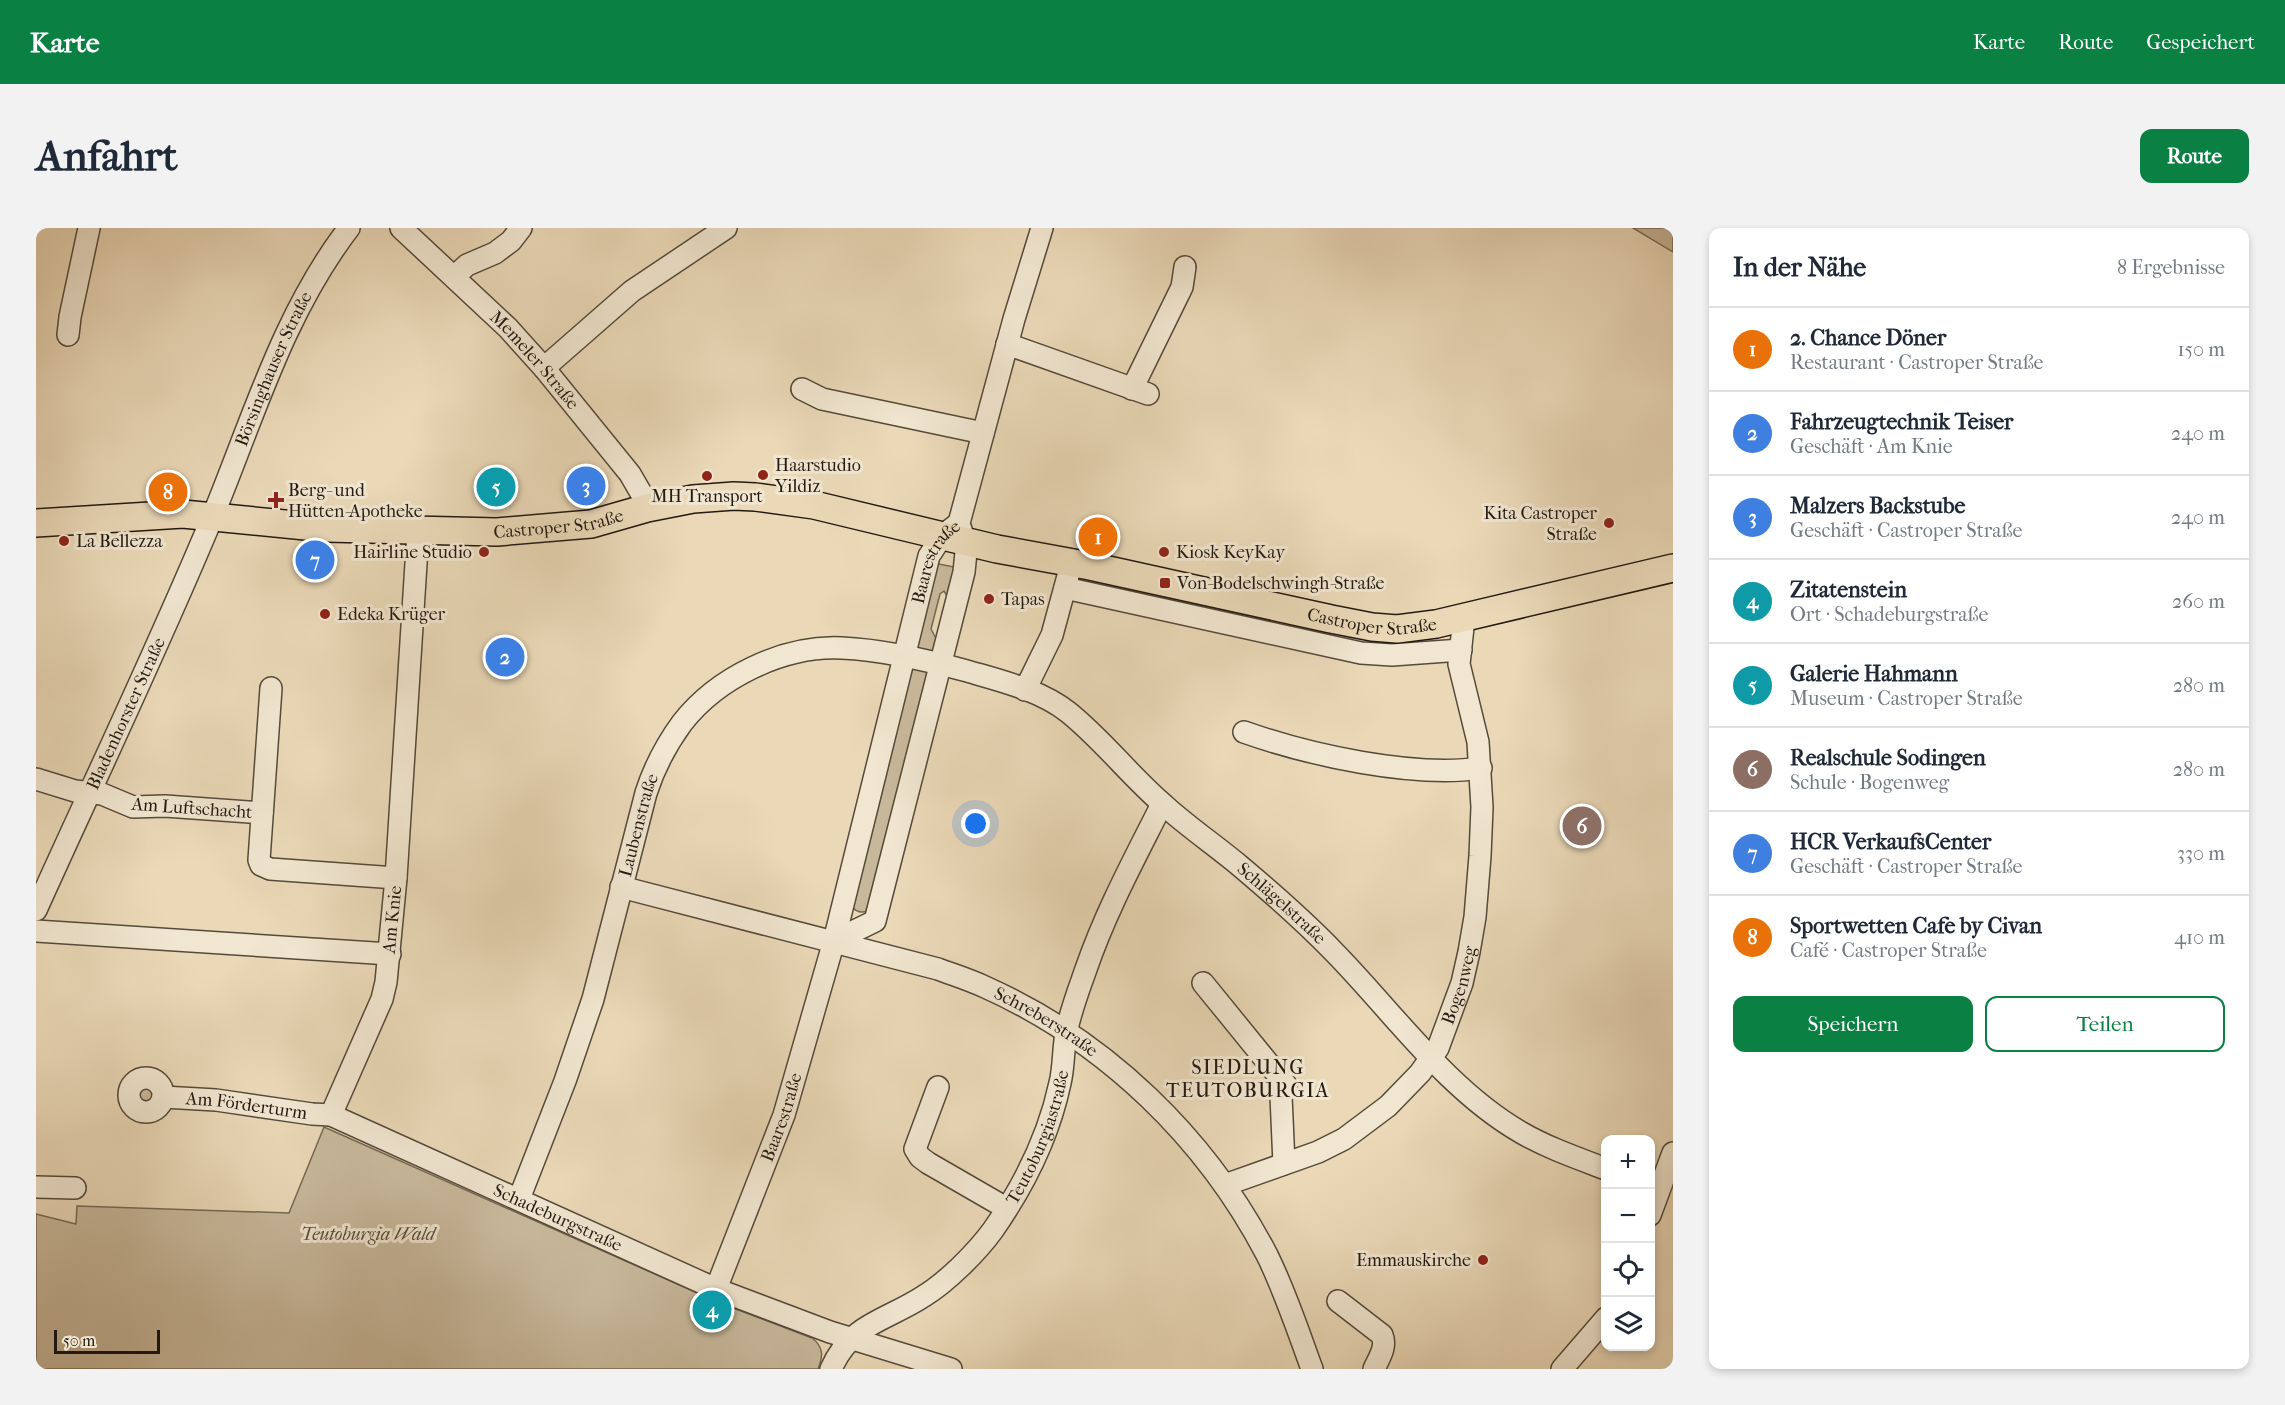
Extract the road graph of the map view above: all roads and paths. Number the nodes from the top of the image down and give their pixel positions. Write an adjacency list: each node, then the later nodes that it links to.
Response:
1 (89, 228): 9 (street)
2 (349, 228): 15 (street, Börsinghauser Straße)
3 (401, 228): 8 (street, Memeler Straße)
4 (521, 228): 8 (street)
5 (726, 228): 11 (street)
6 (1042, 228): 10 (street)
7 (1185, 267): 10 (street)
8 (454, 276): 11 (street, Memeler Straße)
9 (68, 335)
10 (1007, 344): 13 (street)
11 (544, 368): 14 (street, Memeler Straße)
12 (802, 389): 13 (street)
13 (983, 433): 18 (street)
14 (647, 508): 17 (main road, Castroper Straße); 18 (main road, Castroper Straße)
15 (212, 517): 16 (main road, Castroper Straße); 17 (main road, Castroper Straße); 31 (street, Bladenhorster Straße)
16 (36, 523)
17 (418, 532): 34 (street, Am Knie)
18 (955, 533): 20 (main road, Castroper Straße); 23 (street, Baarestraße); 25 (street, Baarestraße)
19 (1673, 568): 21 (main road, Castroper Straße)
20 (1068, 575): 22 (main road, Castroper Straße); 24 (street, Castroper Straße); 27 (street)
21 (1464, 618): 22 (main road, Castroper Straße); 24 (street, Bogenweg)
22 (1436, 624): 24 (street, Bogenweg)
23 (904, 656): 25 (street, Laubenstraße); 35 (street, Laubenstraße); 38 (street, Baarestraße)
24 (1456, 656): 29 (street, Bogenweg)
25 (940, 664): 27 (street, Schlägelstraße); 38 (street, Baarestraße)
26 (271, 688): 33 (street, Am Luftschacht)
27 (1025, 690): 32 (street, Schlägelstraße)
28 (1244, 732): 29 (street)
29 (1481, 768): 42 (street, Bogenweg)
30 (36, 779): 31 (street, Am Luftschacht)
31 (89, 793): 33 (street, Am Luftschacht); 36 (street, Bladenhorster Straße)
32 (1162, 804): 41 (street, Teutoburgiastraße); 42 (street, Schlägelstraße)
33 (262, 813): 34 (street, Am Luftschacht)
34 (396, 878): 39 (street, Am Knie)
35 (621, 887): 38 (street, Schreberstraße); 53 (street, Laubenstraße)
36 (36, 910)
37 (36, 930): 39 (street, Am Knie)
38 (834, 941): 41 (street, Schreberstraße); 55 (street, Baarestraße)
39 (390, 954): 45 (street)
40 (1203, 983): 47 (street)
41 (1066, 1033): 49 (street, Schreberstraße); 54 (street, Teutoburgiastraße)
42 (1432, 1058): 47 (street, Bogenweg); 48 (street, Schlägelstraße)
43 (938, 1087): 54 (street)
44 (163, 1097): 45 (street, Am Förderturm)
45 (331, 1115): 53 (street, Schadeburgstraße)
46 (1673, 1153): 51 (street)
47 (1284, 1164): 49 (street, Bogenweg)
48 (1601, 1167)
49 (1225, 1185): 61 (street, Schreberstraße)
50 (36, 1186): 52 (street)
51 (1655, 1187)
52 (75, 1188)
53 (519, 1199): 55 (street, Schadeburgstraße)
54 (1006, 1208): 58 (street, Teutoburgiastraße)
55 (716, 1289): 58 (street, Schadeburgstraße)
56 (1338, 1301): 62 (street)
57 (1601, 1323): 63 (street)
58 (850, 1338): 59 (street); 60 (street, Schadeburgstraße)
59 (831, 1369)
60 (951, 1369)
61 (1312, 1369)
62 (1374, 1369)
63 (1562, 1369)

